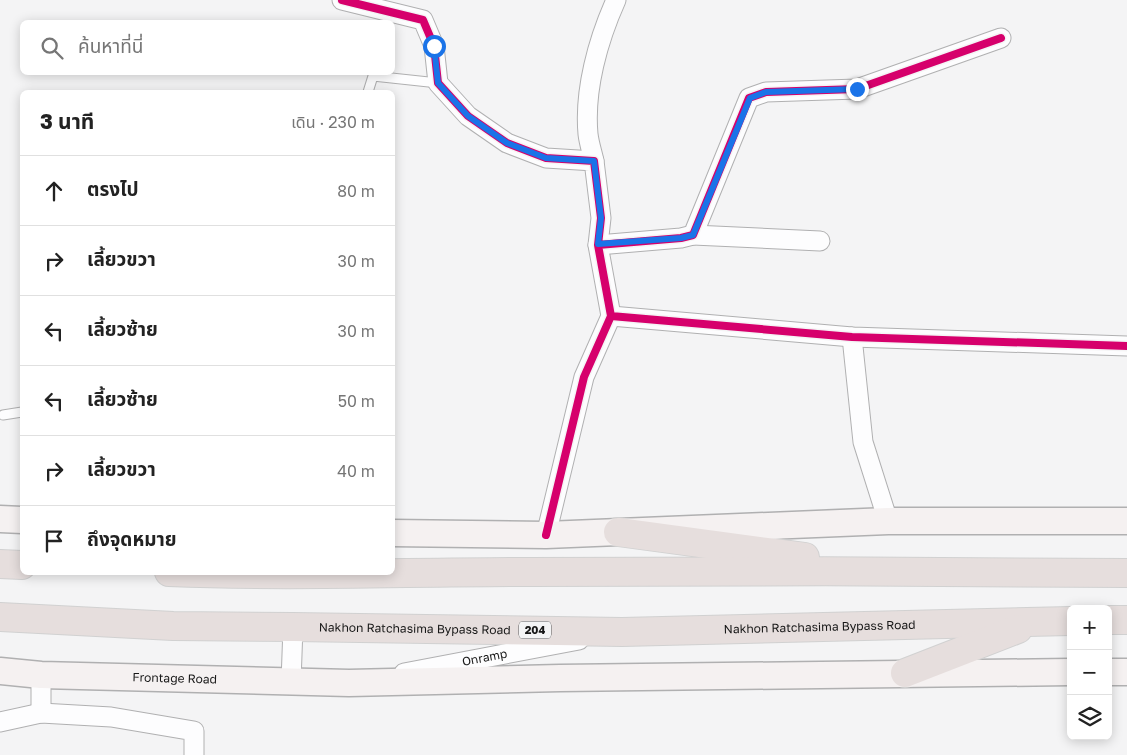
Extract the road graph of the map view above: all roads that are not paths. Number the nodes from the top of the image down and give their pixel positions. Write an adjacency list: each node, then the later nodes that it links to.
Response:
1 (342, 0): 4 (street)
2 (616, 0): 6 (street)
3 (1001, 38): 7 (street)
4 (438, 83): 5 (lane); 6 (street)
5 (369, 90)
6 (594, 161): 9 (street)
7 (693, 235): 8 (street); 9 (street)
8 (820, 241)
9 (598, 244): 10 (street)
10 (611, 316): 11 (street); 21 (street)
11 (852, 337): 12 (street); 17 (street)
12 (1127, 346)
13 (20, 412): 14 (lane)
14 (4, 415)
15 (0, 519): 16 (main road)
16 (20, 520)
17 (888, 521): 18 (main road); 19 (main road)
18 (1127, 521)
19 (618, 532): 21 (main road); 24 (highway)
20 (395, 533): 21 (main road)
21 (546, 536)
22 (0, 564): 23 (highway)
23 (20, 566)
24 (914, 571): 25 (highway); 26 (highway)
25 (395, 573)
26 (1127, 573)
27 (0, 617): 32 (highway, Nakhon Ratchasima Bypass Road / 204)
28 (1112, 620): 29 (highway)
29 (1127, 620)
30 (1067, 621): 31 (highway, Nakhon Ratchasima Bypass Road / 204)
31 (1035, 622): 33 (highway, Nakhon Ratchasima Bypass Road / 204); 38 (highway)
32 (293, 627): 33 (highway, Nakhon Ratchasima Bypass Road / 204); 40 (street)
33 (622, 632): 41 (street, Onramp)
34 (0, 672): 39 (main road, Frontage Road)
35 (1067, 672): 38 (main road, Frontage Road)
36 (1112, 672): 37 (main road)
37 (1127, 672)
38 (905, 673): 41 (main road, Frontage Road)
39 (41, 675): 40 (main road, Frontage Road); 42 (street)
40 (291, 682): 41 (main road, Frontage Road)
41 (349, 683)
42 (41, 713): 43 (street); 44 (street)
43 (0, 722)
44 (194, 755)

